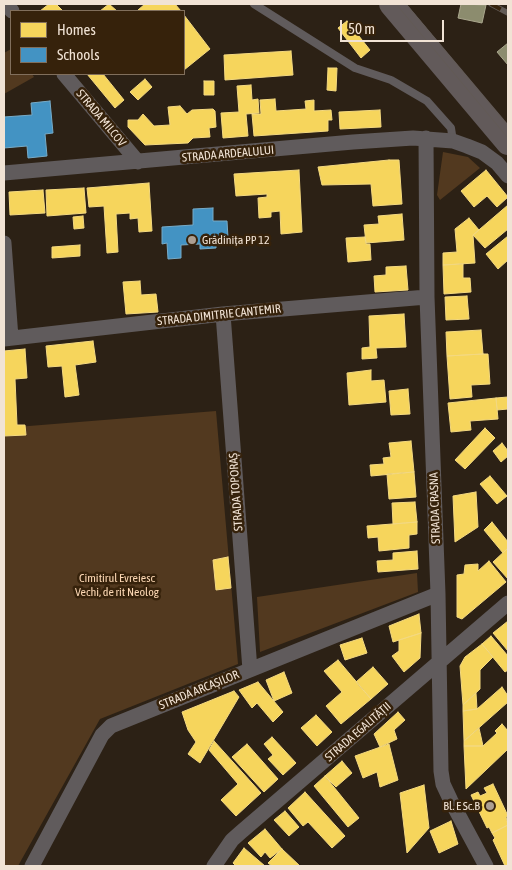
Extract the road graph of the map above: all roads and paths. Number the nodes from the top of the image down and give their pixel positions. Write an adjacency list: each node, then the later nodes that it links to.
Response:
1 (254, 4): 7 (lane)
2 (391, 4): 8 (main road)
3 (410, 4): 5 (main road)
4 (65, 75): 9 (street, STRADA MILCOV)
5 (508, 121)
6 (426, 138): 7 (street, STRADA ARDEALULUI); 9 (street, STRADA ARDEALULUI); 13 (street, STRADA CRASNA)
7 (453, 142): 11 (street, STRADA ARDEALULUI)
8 (508, 143)
9 (138, 162): 10 (street, STRADA ARDEALULUI)
10 (4, 173)
11 (508, 176)
12 (4, 243): 15 (street, STRADA DIMITRIE CANTEMIR)
13 (427, 297): 14 (street, STRADA DIMITRIE CANTEMIR); 16 (street, STRADA CRASNA)
14 (223, 314): 15 (street, STRADA DIMITRIE CANTEMIR); 19 (street, STRADA TOPORAȘ)
15 (8, 338)
16 (438, 594): 18 (street, STRADA CRASNA); 19 (street, STRADA ARCAȘILOR)
17 (508, 603): 18 (street, STRADA EGALITĂȚII)
18 (439, 661): 21 (street, STRADA EGALITĂȚII); 22 (street, STRADA CRASNA)
19 (250, 670): 20 (street, STRADA ARCAȘILOR)
20 (32, 866)
21 (214, 866)
22 (486, 866)

